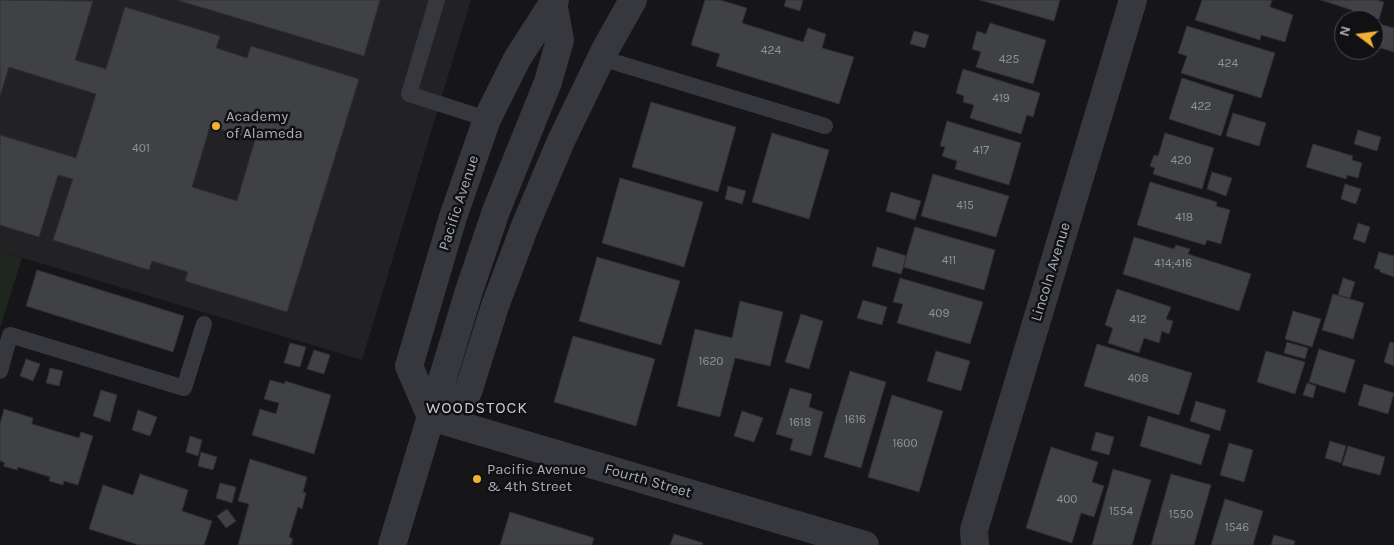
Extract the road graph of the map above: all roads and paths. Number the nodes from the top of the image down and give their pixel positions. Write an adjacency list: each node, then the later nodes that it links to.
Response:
1 (437, 0): 6 (lane)
2 (633, 0): 5 (street)
3 (1133, 0): 13 (street, Lincoln Avenue)
4 (553, 1): 6 (street, Pacific Avenue); 10 (street)
5 (604, 53): 7 (lane); 10 (street)
6 (487, 119): 10 (street, Pacific Avenue)
7 (825, 126)
8 (204, 324): 9 (lane)
9 (0, 371)
10 (431, 417): 11 (street); 12 (street, Fourth Street)
11 (392, 545)
12 (865, 545)
13 (975, 545)

